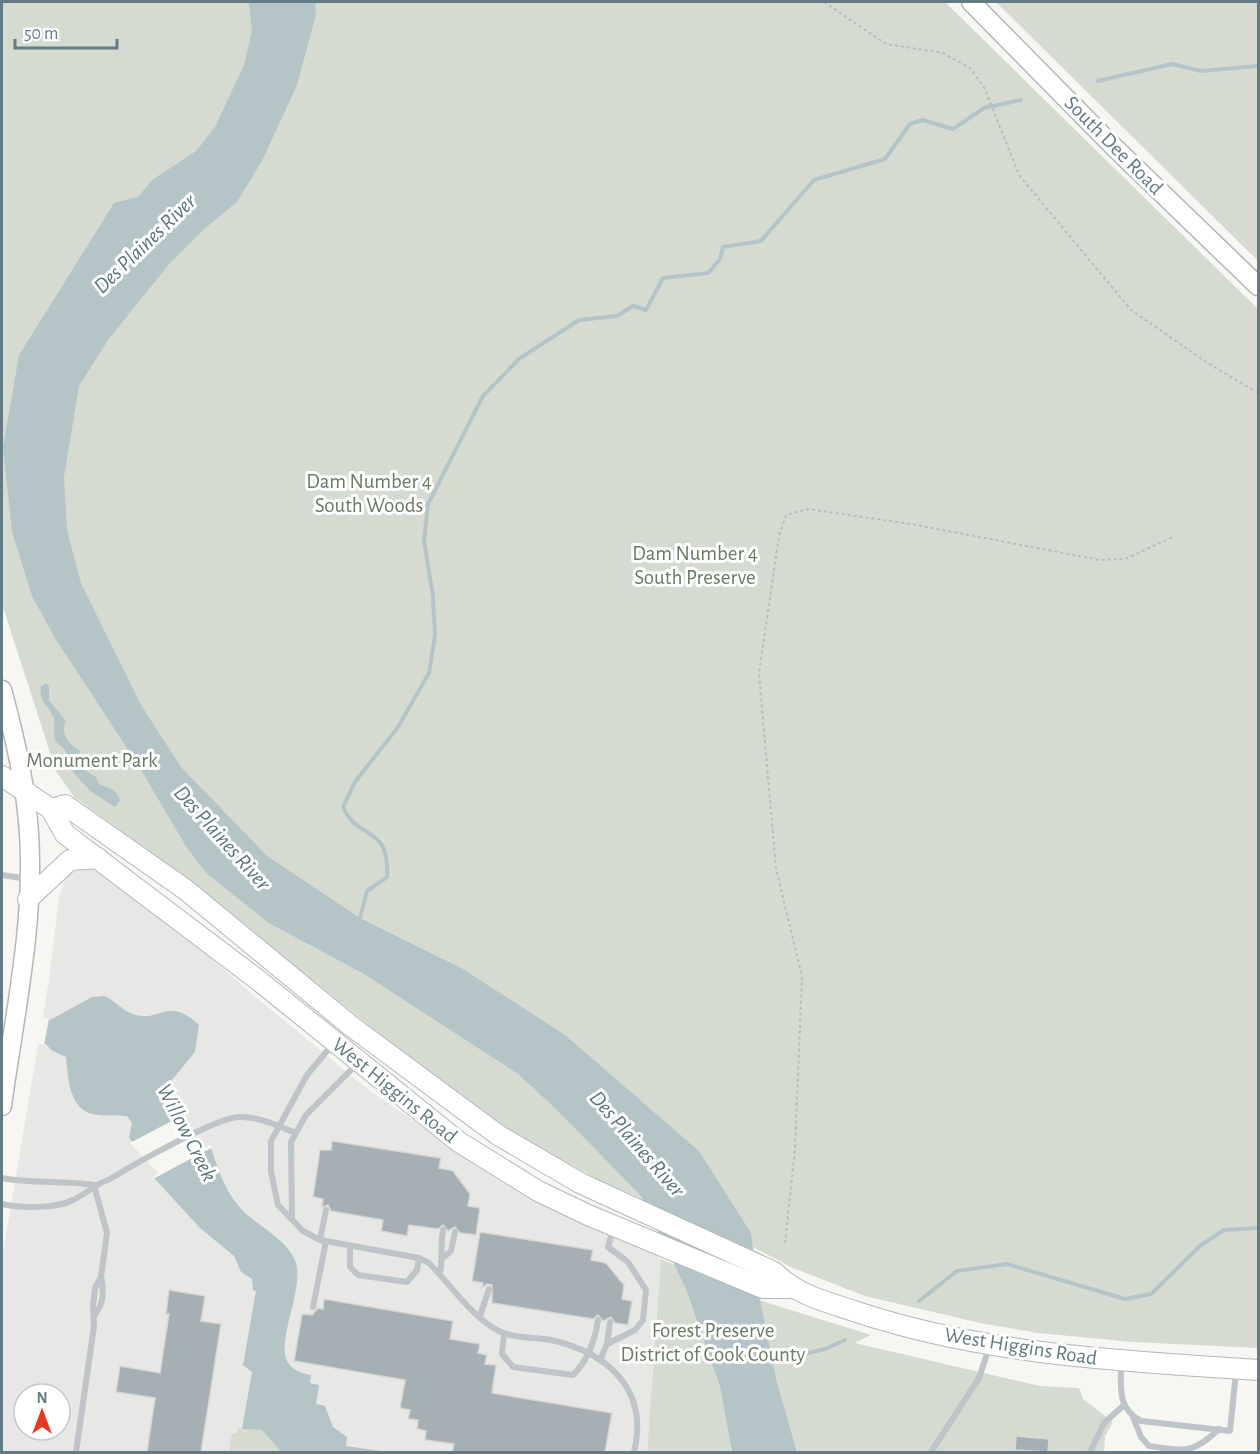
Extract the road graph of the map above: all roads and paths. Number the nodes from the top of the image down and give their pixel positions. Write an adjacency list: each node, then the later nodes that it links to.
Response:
1 (824, 2): 4 (path)
2 (971, 2): 3 (main road, South Dee Road)
3 (1258, 286)
4 (1258, 393)
5 (1175, 536): 28 (path)
6 (2, 690): 8 (main road)
7 (2, 776): 8 (main road, West Higgins Road)
8 (23, 790): 9 (main road, West Higgins Road); 12 (main road)
9 (51, 809): 10 (main road, West Higgins Road); 33 (main road, West Higgins Road)
10 (98, 858): 13 (main road); 14 (main road, West Higgins Road)
11 (2, 875): 12 (lane)
12 (29, 879): 13 (main road)
13 (28, 899): 16 (main road)
14 (335, 1042): 15 (main road, West Higgins Road); 17 (lane)
15 (360, 1061): 18 (lane); 24 (main road, West Higgins Road)
16 (2, 1106)
17 (279, 1126): 18 (lane); 20 (lane); 23 (lane)
18 (296, 1133): 23 (lane)
19 (2, 1178): 20 (lane)
20 (94, 1185): 21 (lane); 50 (lane)
21 (2, 1204)
22 (326, 1210): 27 (lane)
23 (292, 1219): 27 (lane)
24 (614, 1225): 33 (main road, West Higgins Road); 40 (lane)
25 (443, 1230): 30 (lane)
26 (455, 1232): 30 (lane)
27 (323, 1241): 29 (lane); 35 (lane)
28 (785, 1243)
29 (350, 1246): 31 (lane); 31 (lane)
30 (444, 1257): 32 (lane)
31 (419, 1258): 32 (lane)
32 (440, 1273): 36 (lane)
33 (789, 1288): 41 (main road, West Higgins Road)
34 (489, 1289): 36 (lane)
35 (313, 1307)
36 (480, 1316): 39 (lane)
37 (598, 1320): 42 (lane)
38 (610, 1322): 40 (lane)
39 (504, 1334): 42 (lane); 42 (lane)
40 (607, 1344): 43 (lane)
41 (990, 1345): 44 (main road, West Higgins Road); 52 (lane)
42 (588, 1354): 43 (lane)
43 (600, 1360): 51 (lane)
44 (1121, 1361): 45 (main road, West Higgins Road); 47 (lane)
45 (1237, 1368): 46 (main road, West Higgins Road); 49 (lane)
46 (1258, 1370)
47 (1123, 1406): 48 (lane); 53 (lane)
48 (1133, 1416): 49 (lane); 49 (lane)
49 (1219, 1429)
50 (77, 1452)
51 (634, 1452)
52 (931, 1452)
53 (1090, 1452)

